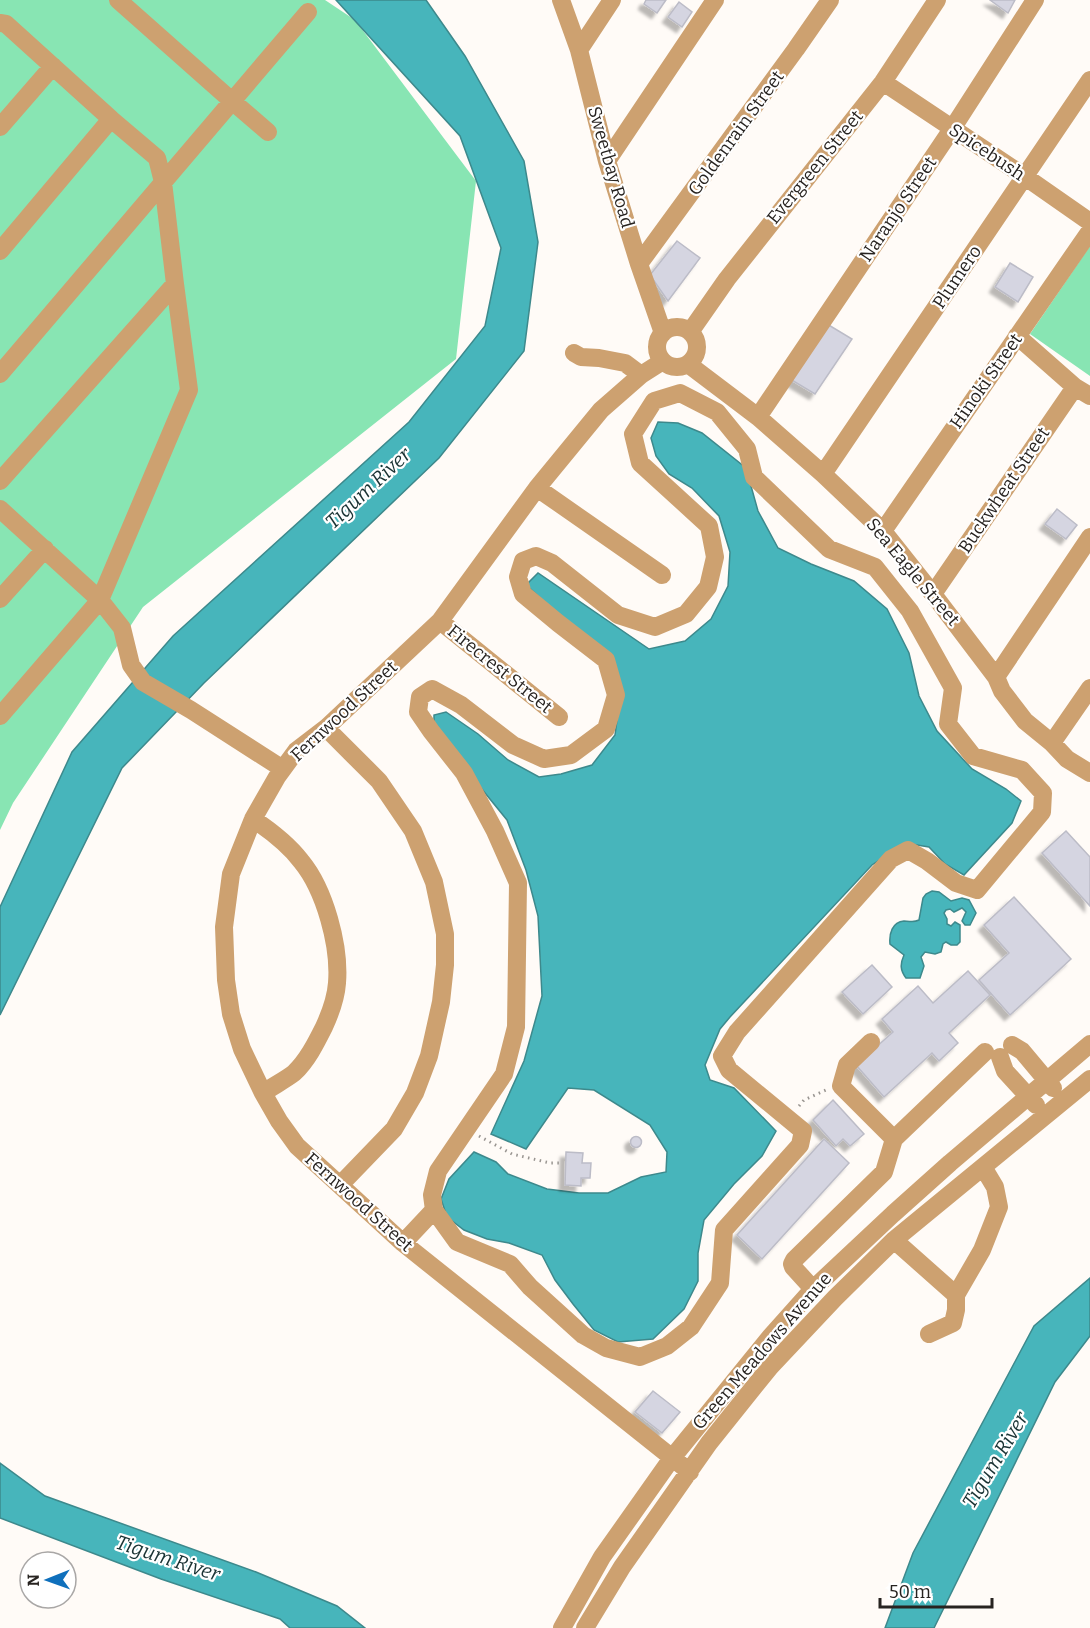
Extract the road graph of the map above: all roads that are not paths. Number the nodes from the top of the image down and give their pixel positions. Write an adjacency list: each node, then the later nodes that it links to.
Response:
1 (118, 0): 14 (street)
2 (561, 0): 10 (street, Sweetbay Road)
3 (612, 0): 10 (street)
4 (715, 0): 19 (street)
5 (830, 0): 25 (street, Goldenrain Street)
6 (937, 0): 13 (street, Evergreen Street)
7 (1035, 0): 17 (street, Naranjo Street)
8 (308, 12): 14 (street)
9 (0, 23): 11 (street)
10 (579, 50): 19 (street, Sweetbay Road)
11 (53, 66): 15 (street); 16 (street)
12 (1090, 80): 20 (street, Plumero)
13 (883, 82): 17 (street, Spicebush); 27 (street, Evergreen Street)
14 (231, 101): 18 (street); 21 (street)
15 (111, 119): 21 (street); 24 (street)
16 (0, 127)
17 (952, 129): 20 (street, Spicebush); 36 (street, Naranjo Street)
18 (268, 132)
19 (607, 161): 25 (street, Sweetbay Road)
20 (1024, 176): 22 (street, Spicebush); 37 (street, Plumero)
21 (163, 182): 26 (street); 33 (street)
22 (1090, 222)
23 (1090, 231): 29 (street, Hinoki Street)
24 (0, 251)
25 (639, 264): 28 (street, Sweetbay Road)
26 (175, 284): 38 (street); 47 (street)
27 (690, 332): 28 (street); 32 (street)
28 (663, 333): 31 (street)
29 (1017, 336): 35 (street); 41 (street, Hinoki Street)
30 (574, 353): 34 (street)
31 (663, 361): 32 (street); 34 (street, Fernwood Street)
32 (688, 364): 36 (street, Sea Eagle Street)
33 (0, 374)
34 (641, 375): 39 (street, Fernwood Street)
35 (1083, 392): 45 (street, Buckwheat Street)
36 (758, 417): 37 (street, Sea Eagle Street)
37 (824, 474): 41 (street, Sea Eagle Street)
38 (0, 481)
39 (537, 488): 44 (street); 48 (street, Fernwood Street)
40 (0, 509): 43 (street)
41 (883, 531): 45 (street, Sea Eagle Street)
42 (1090, 537): 49 (street)
43 (45, 549): 46 (street); 47 (street)
44 (662, 575)
45 (933, 594): 49 (street, Sea Eagle Street)
46 (0, 599)
47 (100, 600): 51 (street); 55 (street)
48 (440, 621): 52 (street, Firecrest Street); 53 (street, Fernwood Street)
49 (996, 677): 54 (street, Sea Eagle Street)
50 (1090, 688): 54 (street)
51 (0, 716)
52 (559, 717)
53 (326, 728): 55 (street, Fernwood Street); 69 (street)
54 (1052, 743): 56 (street, Sea Eagle Street)
55 (283, 769): 57 (street, Fernwood Street)
56 (1090, 773)
57 (253, 819): 63 (street, Fernwood Street); 63 (street)
58 (871, 1042): 67 (street)
59 (1090, 1044): 62 (street, Green Meadows Avenue)
60 (999, 1051): 62 (street); 64 (street); 67 (street)
61 (1090, 1079): 65 (street, Green Meadows Avenue)
62 (1046, 1080): 64 (street, Green Meadows Avenue); 65 (street)
63 (263, 1093): 69 (street, Fernwood Street)
64 (1028, 1097): 66 (street); 73 (street, Green Meadows Avenue)
65 (1063, 1101): 66 (street, Green Meadows Avenue)
66 (1046, 1115): 68 (street, Green Meadows Avenue)
67 (894, 1139): 73 (street)
68 (983, 1167): 71 (street, Green Meadows Avenue); 74 (street)
69 (340, 1185): 72 (street, Fernwood Street)
70 (434, 1210): 70 (street); 72 (street)
71 (894, 1240): 74 (street); 77 (street, Green Meadows Avenue)
72 (403, 1243): 76 (street, Fernwood Street)
73 (813, 1289): 76 (street, Green Meadows Avenue)
74 (956, 1295): 75 (street)
75 (929, 1334)
76 (672, 1458): 77 (street, Fernwood Street); 78 (street, Green Meadows Avenue)
77 (690, 1473): 79 (street, Green Meadows Avenue)
78 (562, 1628)
79 (585, 1628)

